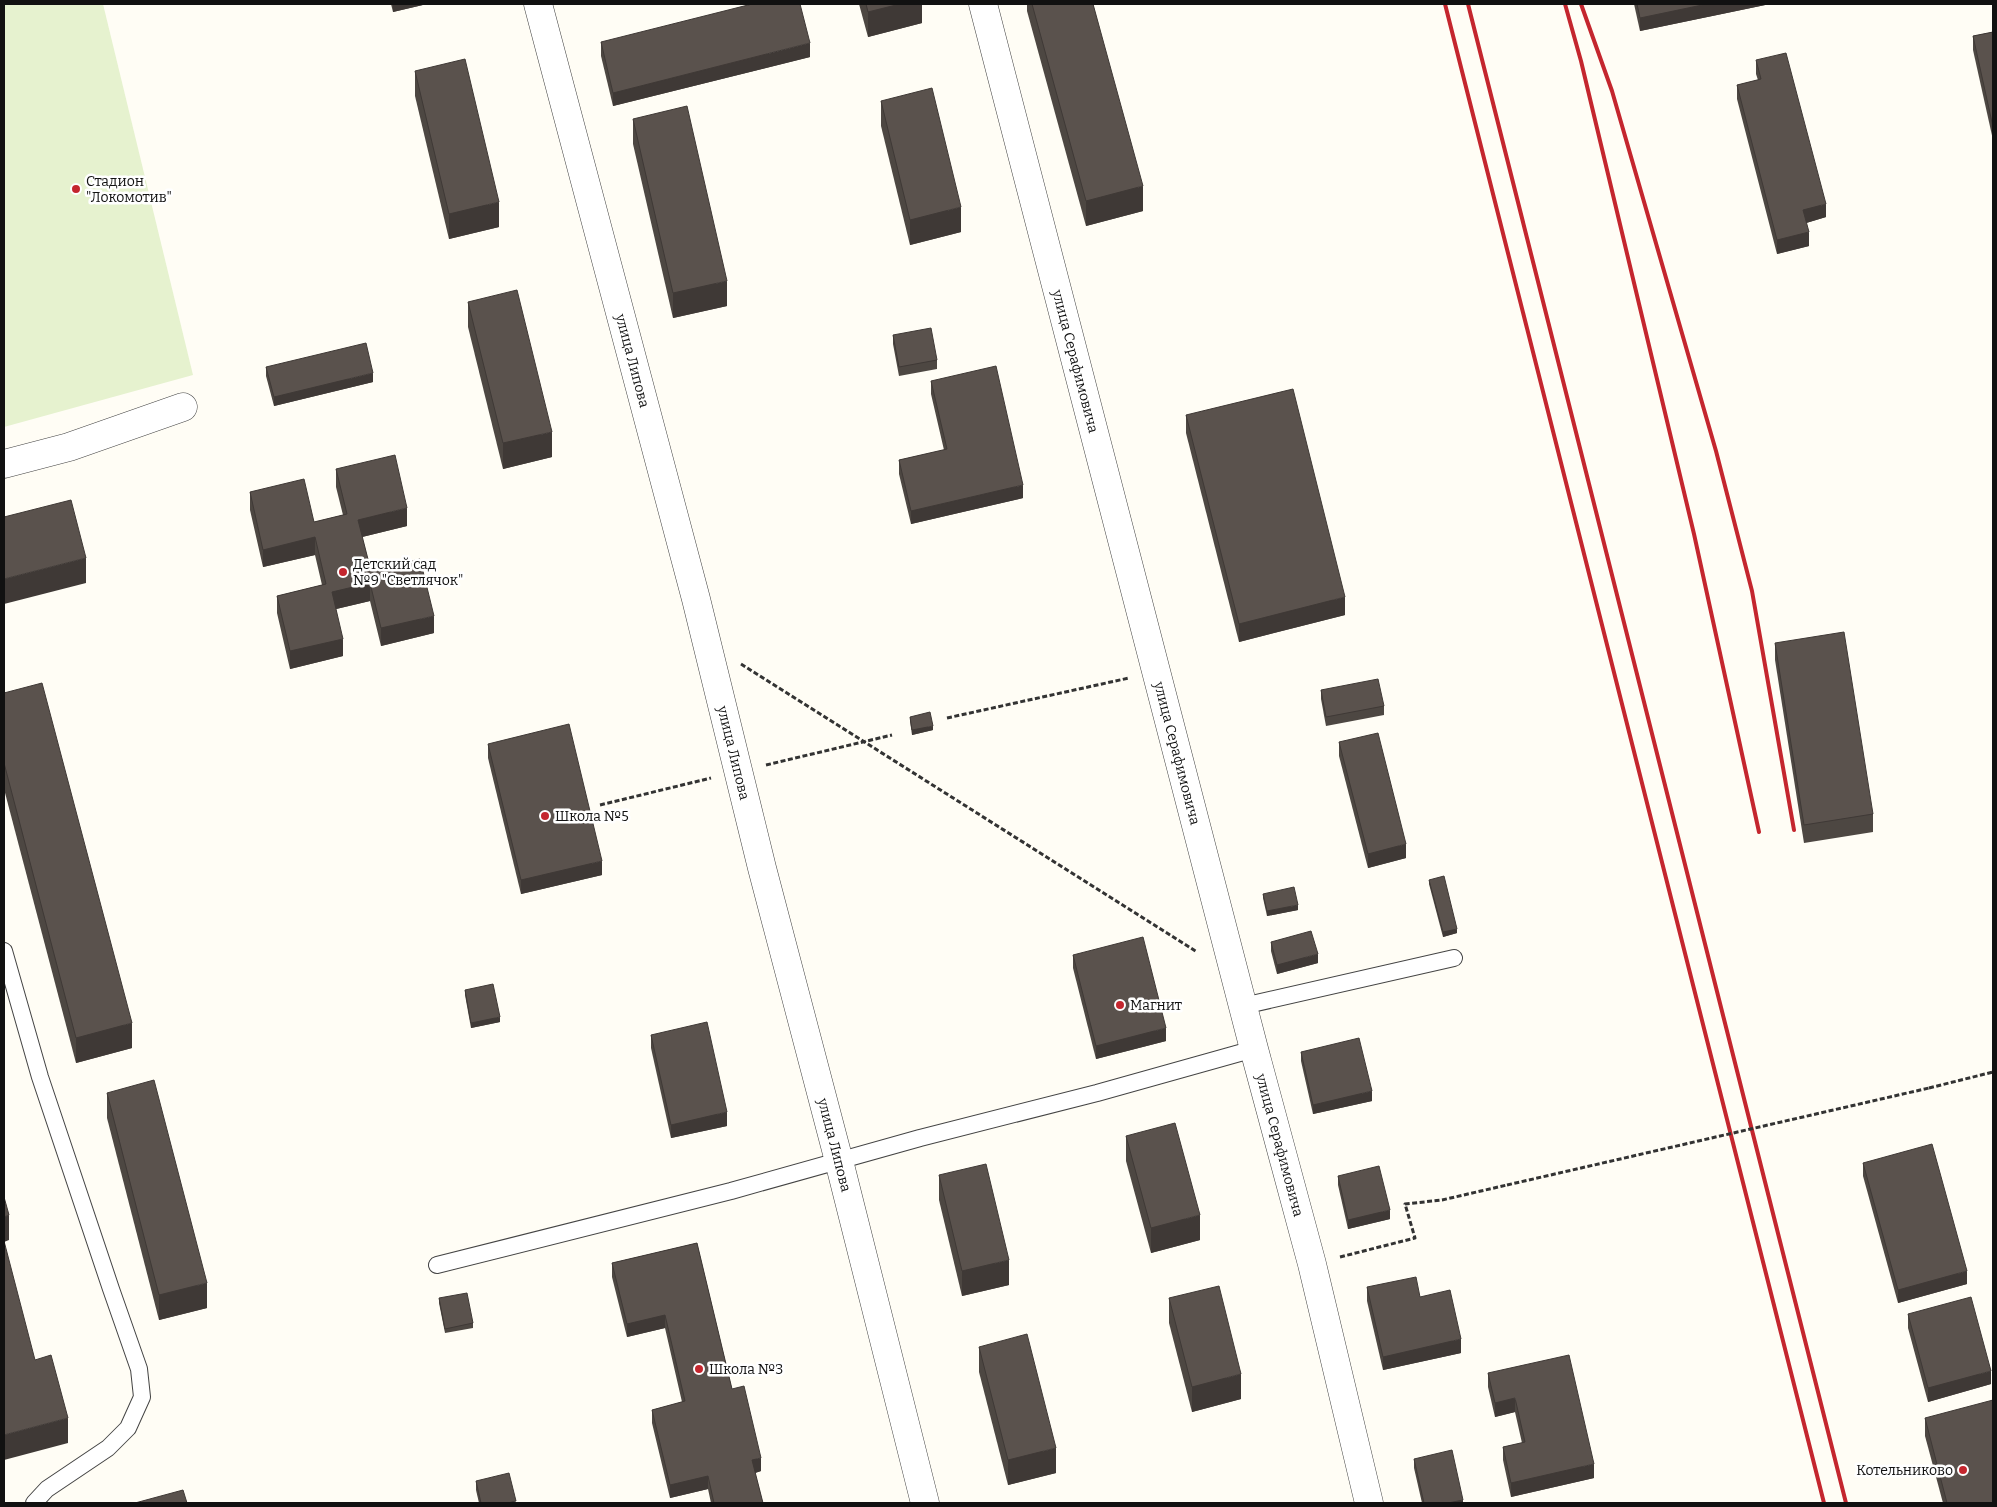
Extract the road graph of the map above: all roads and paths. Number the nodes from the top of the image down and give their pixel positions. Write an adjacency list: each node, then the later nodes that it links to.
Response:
1 (538, 4): 5 (street, улица Липова)
2 (983, 4): 11 (street, улица Серафимовича)
3 (183, 407): 4 (street)
4 (4, 464)
5 (707, 642): 9 (path); 14 (street, улица Липова)
6 (1132, 677): 7 (path)
7 (947, 718)
8 (4, 951): 17 (lane)
9 (1197, 952)
10 (1454, 958): 11 (lane)
11 (1243, 1006): 12 (street, улица Серафимовича)
12 (1254, 1049): 14 (lane); 15 (street, улица Серафимовича)
13 (1993, 1072): 15 (path, bridge)
14 (839, 1161): 16 (lane); 18 (street, улица Липова)
15 (1312, 1264): 19 (street, улица Серафимовича)
16 (437, 1265)
17 (34, 1503)
18 (925, 1503)
19 (1369, 1503)

